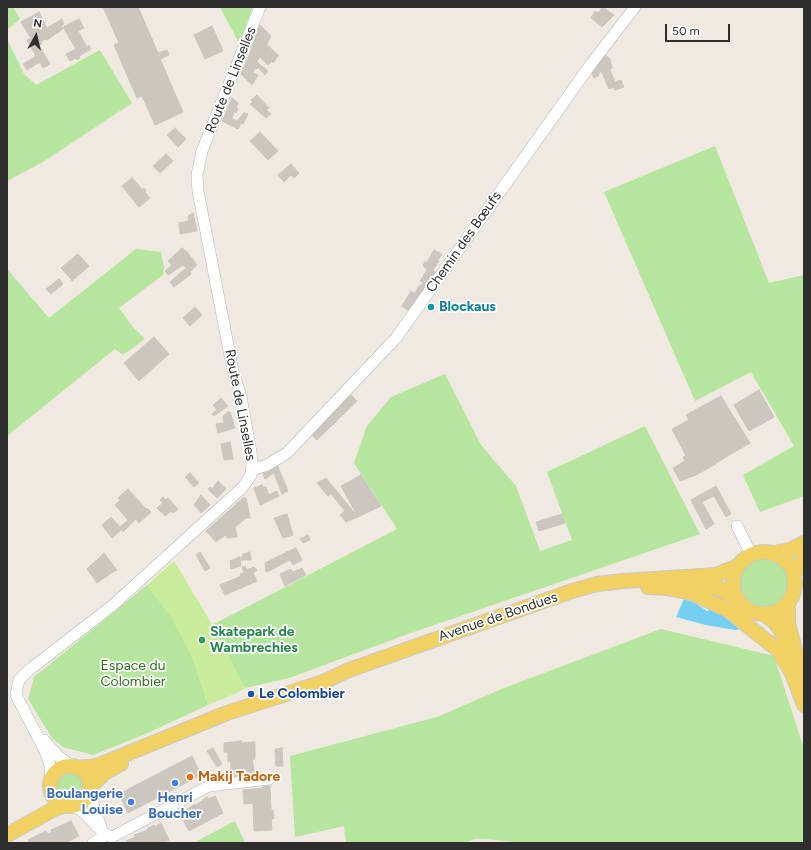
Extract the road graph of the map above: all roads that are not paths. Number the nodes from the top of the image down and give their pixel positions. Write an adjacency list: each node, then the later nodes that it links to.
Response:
1 (260, 7): 3 (street, Route de Linselles)
2 (635, 7): 3 (street, Chemin des Bœufs)
3 (252, 470): 19 (street, Route de Linselles)
4 (737, 526): 7 (street)
5 (804, 543): 6 (main road)
6 (774, 553): 7 (main road); 10 (main road)
7 (751, 554): 9 (main road)
8 (804, 556): 10 (main road)
9 (738, 566): 11 (main road, Avenue de Bondues); 13 (main road)
10 (794, 575): 14 (main road)
11 (650, 579): 12 (main road, Avenue de Bondues); 13 (main road, Avenue de Bondues)
12 (582, 588): 18 (main road); 20 (main road, Avenue de Bondues)
13 (737, 598): 15 (main road)
14 (788, 602): 15 (main road); 16 (main road)
15 (764, 614): 16 (main road)
16 (798, 662): 17 (main road)
17 (804, 684)
18 (804, 705)
19 (36, 730): 21 (street, Route de Linselles); 23 (street, Route de Linselles)
20 (167, 738): 21 (main road, Avenue de Bondues); 24 (main road, Avenue de Bondues)
21 (75, 767): 23 (main road); 24 (main road)
22 (268, 780): 27 (street)
23 (51, 785): 25 (main road); 26 (main road)
24 (89, 790): 25 (main road); 27 (street)
25 (69, 805): 27 (street); 28 (main road)
26 (7, 826)
27 (104, 832): 29 (street)
28 (7, 835)
29 (93, 843)

